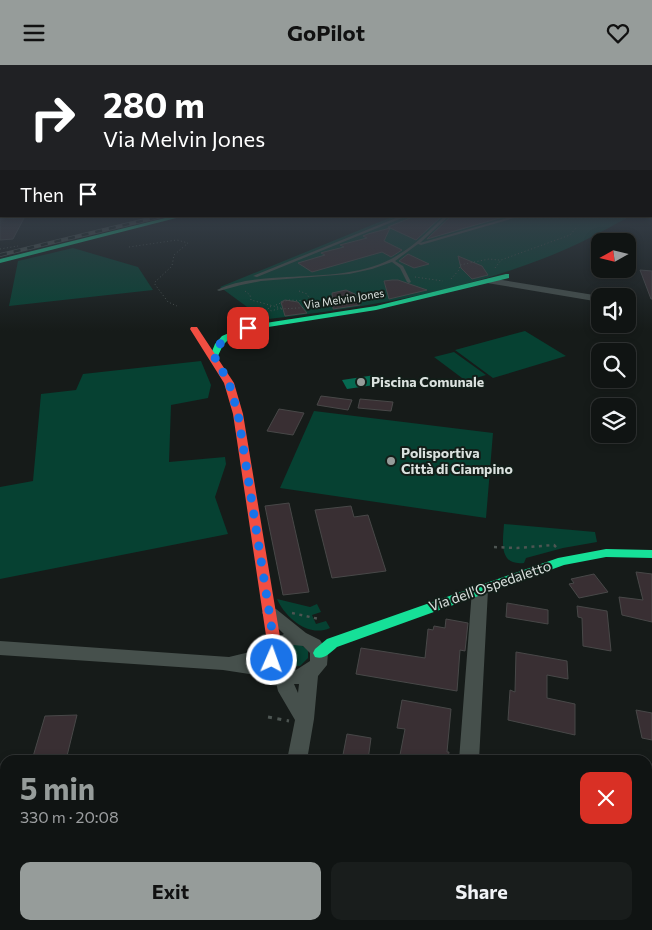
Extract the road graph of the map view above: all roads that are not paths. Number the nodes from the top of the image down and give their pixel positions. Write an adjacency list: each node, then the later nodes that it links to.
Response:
1 (47, 249): 5 (street)
2 (322, 249): 9 (lane)
3 (408, 249): 4 (lane)
4 (391, 260): 8 (lane); 9 (lane)
5 (0, 261)
6 (490, 275): 7 (street, Via Melvin Jones); 11 (street, Via Melvin Jones); 13 (street, Via Melvin Jones)
7 (506, 276)
8 (409, 280)
9 (241, 282): 10 (lane)
10 (219, 290)
11 (591, 297)
12 (194, 329): 13 (street)
13 (214, 356): 16 (street)
14 (652, 554): 15 (street, Via dell'Ospedaletto)
15 (480, 590): 17 (street, Via dell'Ospedaletto); 23 (street)
16 (270, 613): 17 (street); 19 (street)
17 (315, 644): 19 (street); 20 (street)
18 (0, 648): 19 (street)
19 (277, 662): 20 (street); 21 (street)
20 (309, 674): 21 (street)
21 (305, 719): 22 (street)
22 (298, 755)
23 (469, 755)

